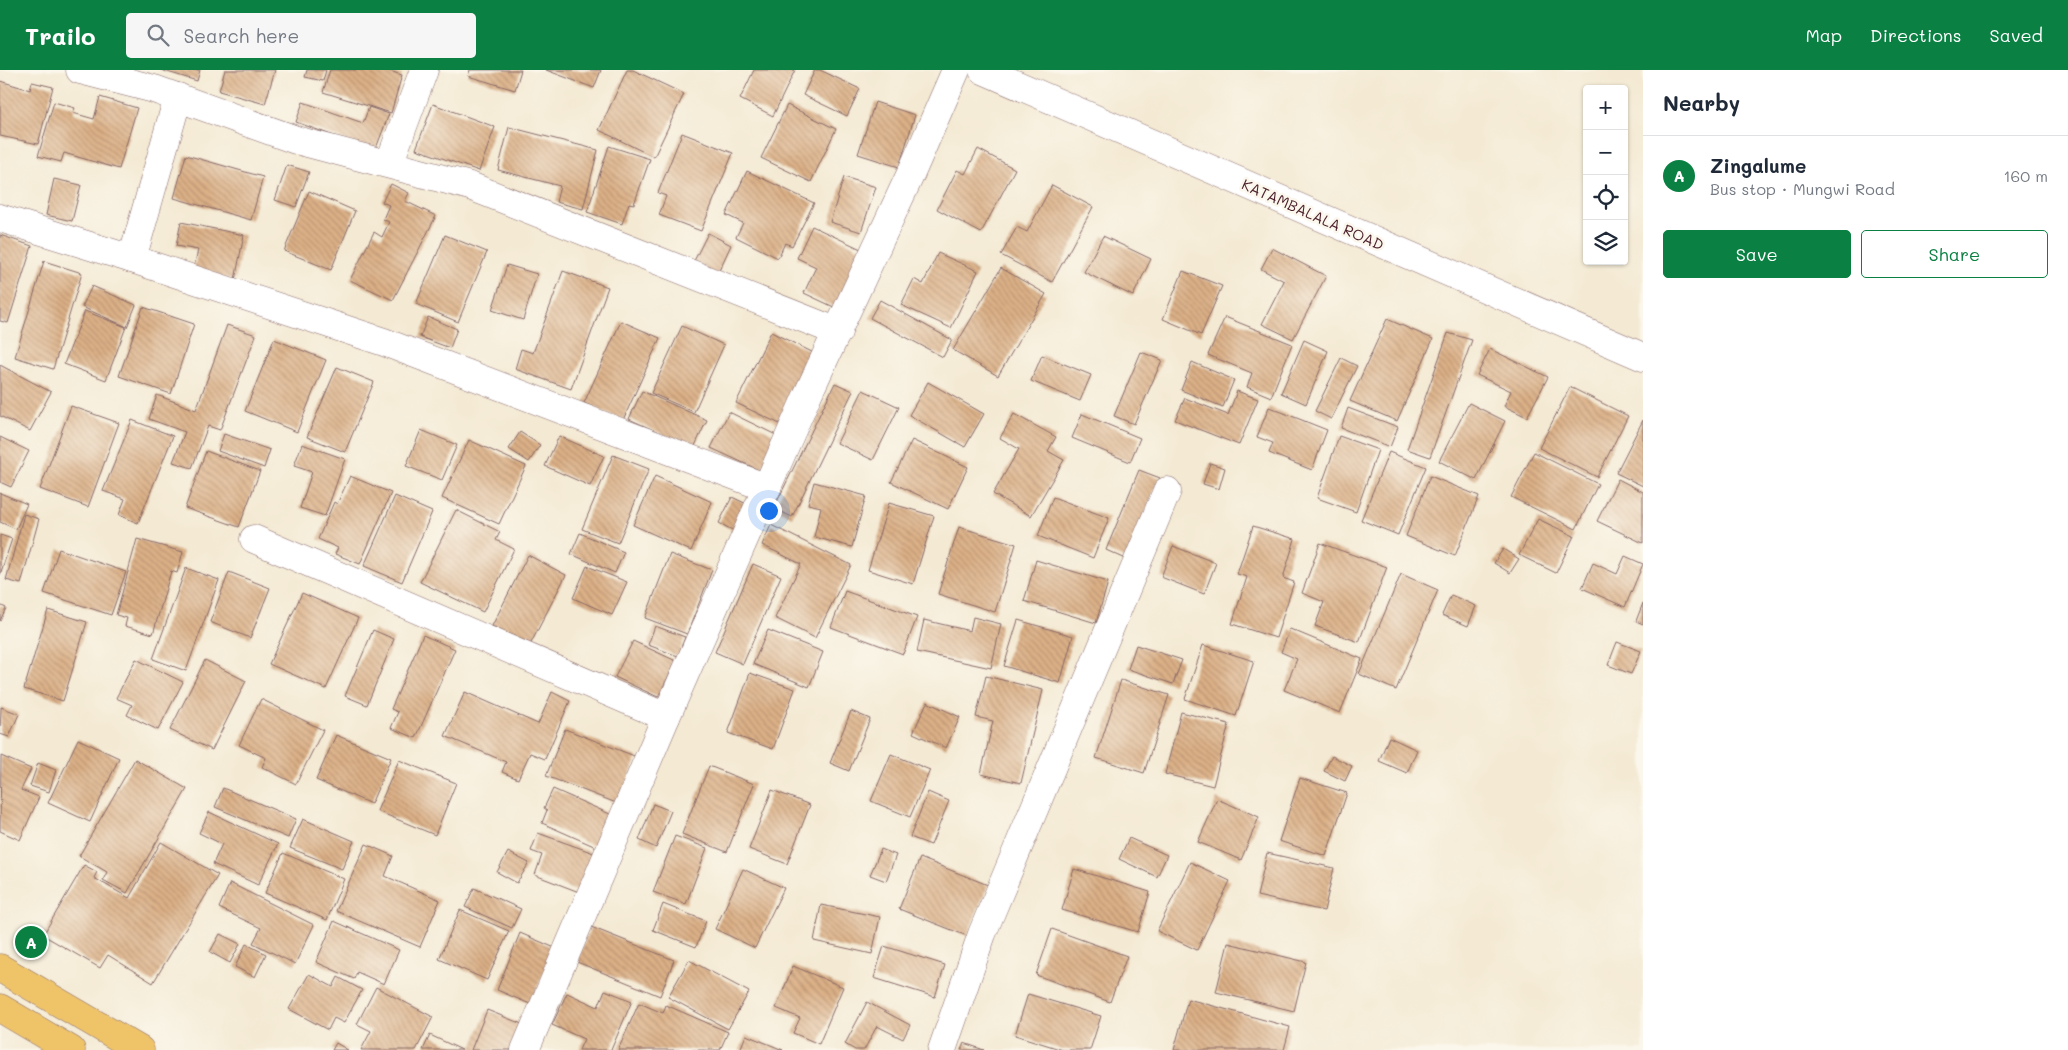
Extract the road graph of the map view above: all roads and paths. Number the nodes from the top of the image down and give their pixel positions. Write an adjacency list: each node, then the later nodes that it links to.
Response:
1 (80, 70): 5 (street)
2 (424, 70): 6 (street)
3 (956, 70): 9 (street)
4 (983, 70): 10 (street, KATAMBALALA ROAD)
5 (178, 97): 6 (street); 8 (street)
6 (389, 164): 9 (street)
7 (0, 218): 8 (street)
8 (132, 259): 11 (street)
9 (838, 332): 11 (street)
10 (1643, 357)
11 (767, 488): 14 (street)
12 (1167, 491): 20 (street)
13 (254, 540): 14 (street)
14 (666, 718): 19 (street)
15 (0, 968): 18 (main road)
16 (0, 1008): 17 (main road)
17 (71, 1050)
18 (140, 1050)
19 (525, 1050)
20 (942, 1050)

